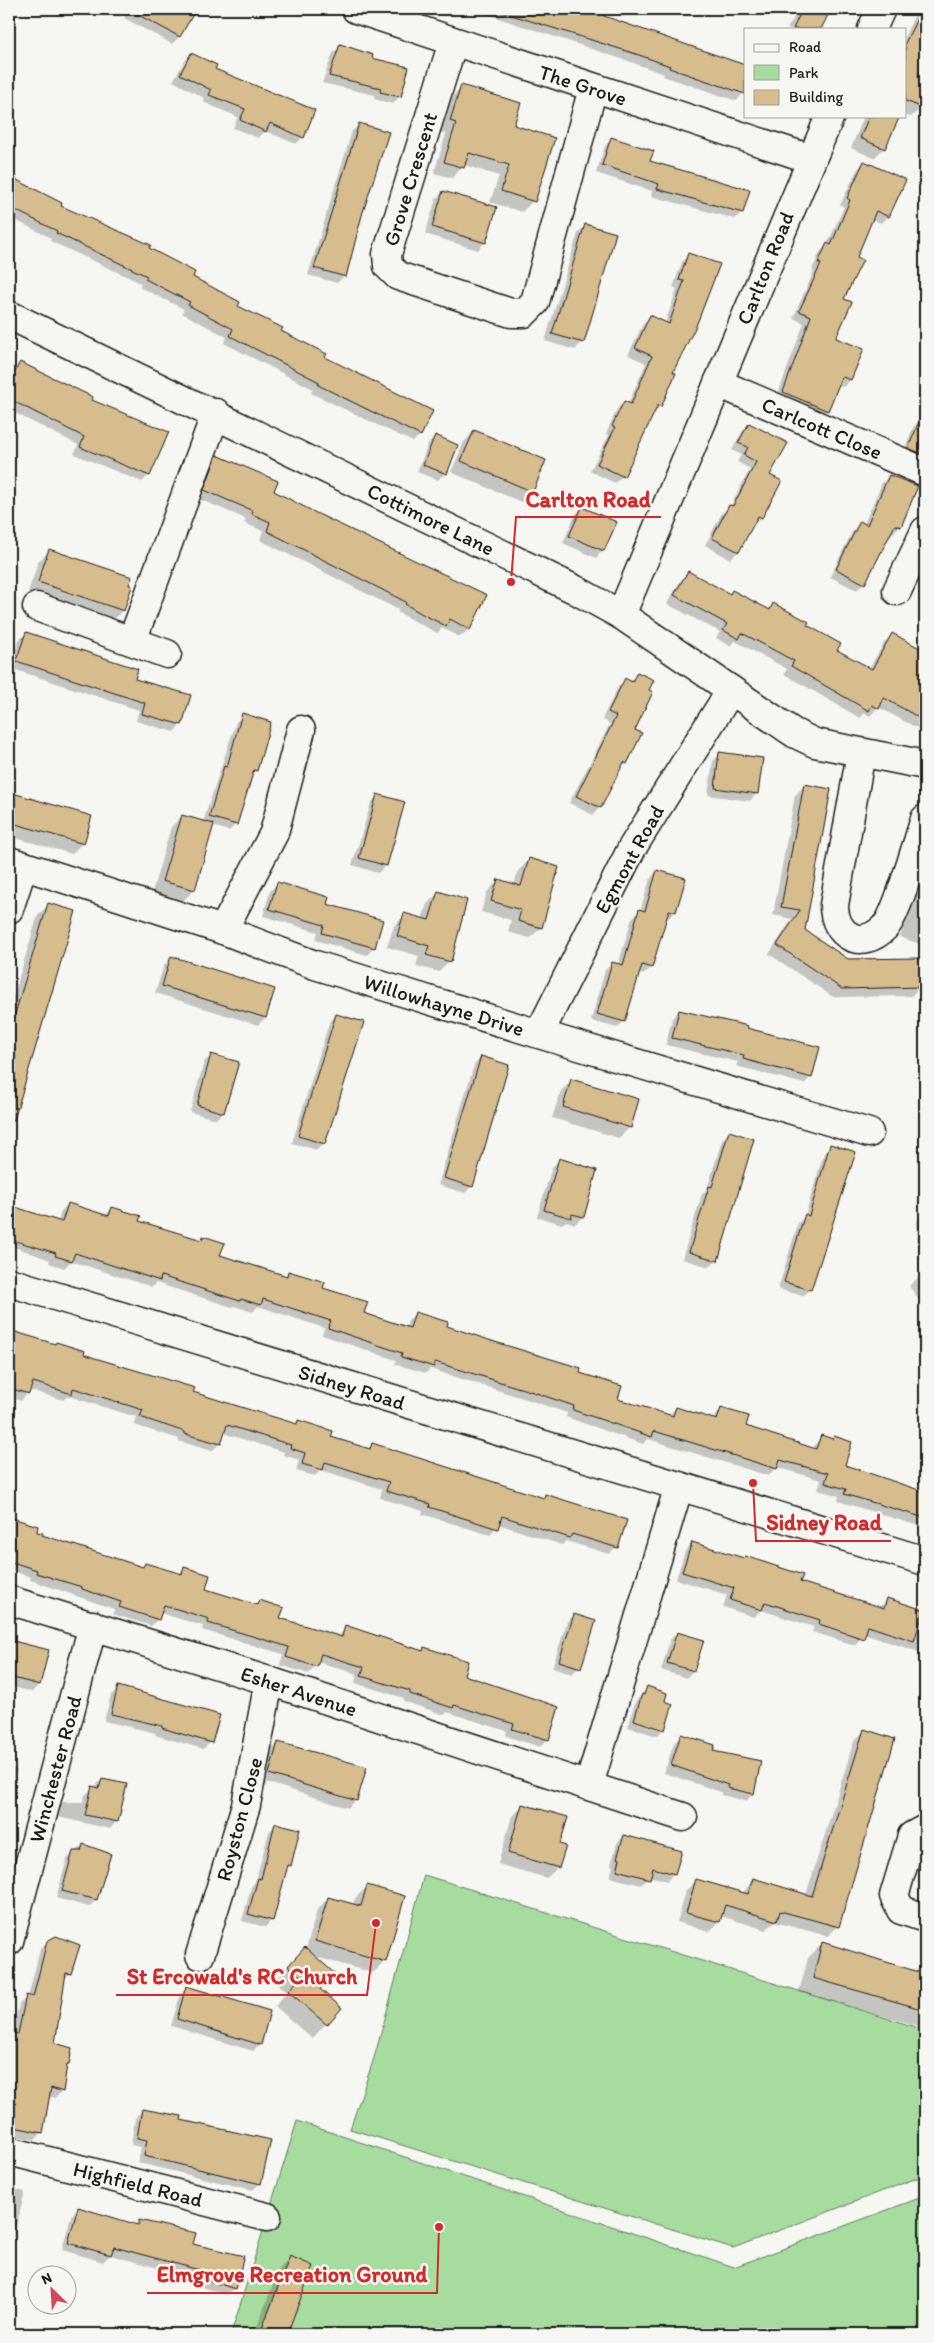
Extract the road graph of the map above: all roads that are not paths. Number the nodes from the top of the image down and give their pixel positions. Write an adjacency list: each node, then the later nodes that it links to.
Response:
1 (356, 9): 4 (street, The Grove)
2 (881, 9): 3 (street)
3 (872, 28)
4 (453, 42): 5 (street, The Grove); 5 (street, Grove Crescent)
5 (593, 88): 7 (street, The Grove)
6 (829, 118): 7 (street, Carlton Road)
7 (811, 159): 9 (street, Carlton Road)
8 (9, 315): 10 (street, Cottimore Lane)
9 (718, 383): 11 (street, Carlcott Close); 15 (street, Carlton Road)
10 (216, 414): 15 (street, Cottimore Lane); 16 (street)
11 (925, 472)
12 (925, 531): 13 (street)
13 (897, 591)
14 (37, 607): 16 (street)
15 (621, 615): 18 (street, Cottimore Lane)
16 (132, 641): 17 (street)
17 (168, 654)
18 (731, 690): 20 (street, Cottimore Lane); 26 (street, Egmont Road)
19 (301, 730): 25 (street)
20 (861, 753): 21 (street, Cottimore Lane); 22 (street)
21 (925, 764)
22 (925, 819)
23 (16, 863): 24 (street); 25 (street, Willowhayne Drive)
24 (9, 909)
25 (223, 930): 26 (street, Willowhayne Drive)
26 (539, 1034): 27 (street, Willowhayne Drive)
27 (869, 1133)
28 (9, 1282): 29 (street, Sidney Road)
29 (679, 1486): 30 (street, Sidney Road); 34 (street)
30 (925, 1562)
31 (9, 1600): 32 (street, Esher Avenue)
32 (93, 1626): 33 (street, Esher Avenue); 38 (street, Winchester Road)
33 (269, 1681): 34 (street, Esher Avenue); 39 (street, Royston Close)
34 (589, 1785): 35 (street, Esher Avenue)
35 (683, 1816)
36 (925, 1829): 37 (street)
37 (925, 1918)
38 (9, 1941)
39 (200, 1955)
40 (9, 2151): 41 (street, Highfield Road)
41 (267, 2216)

